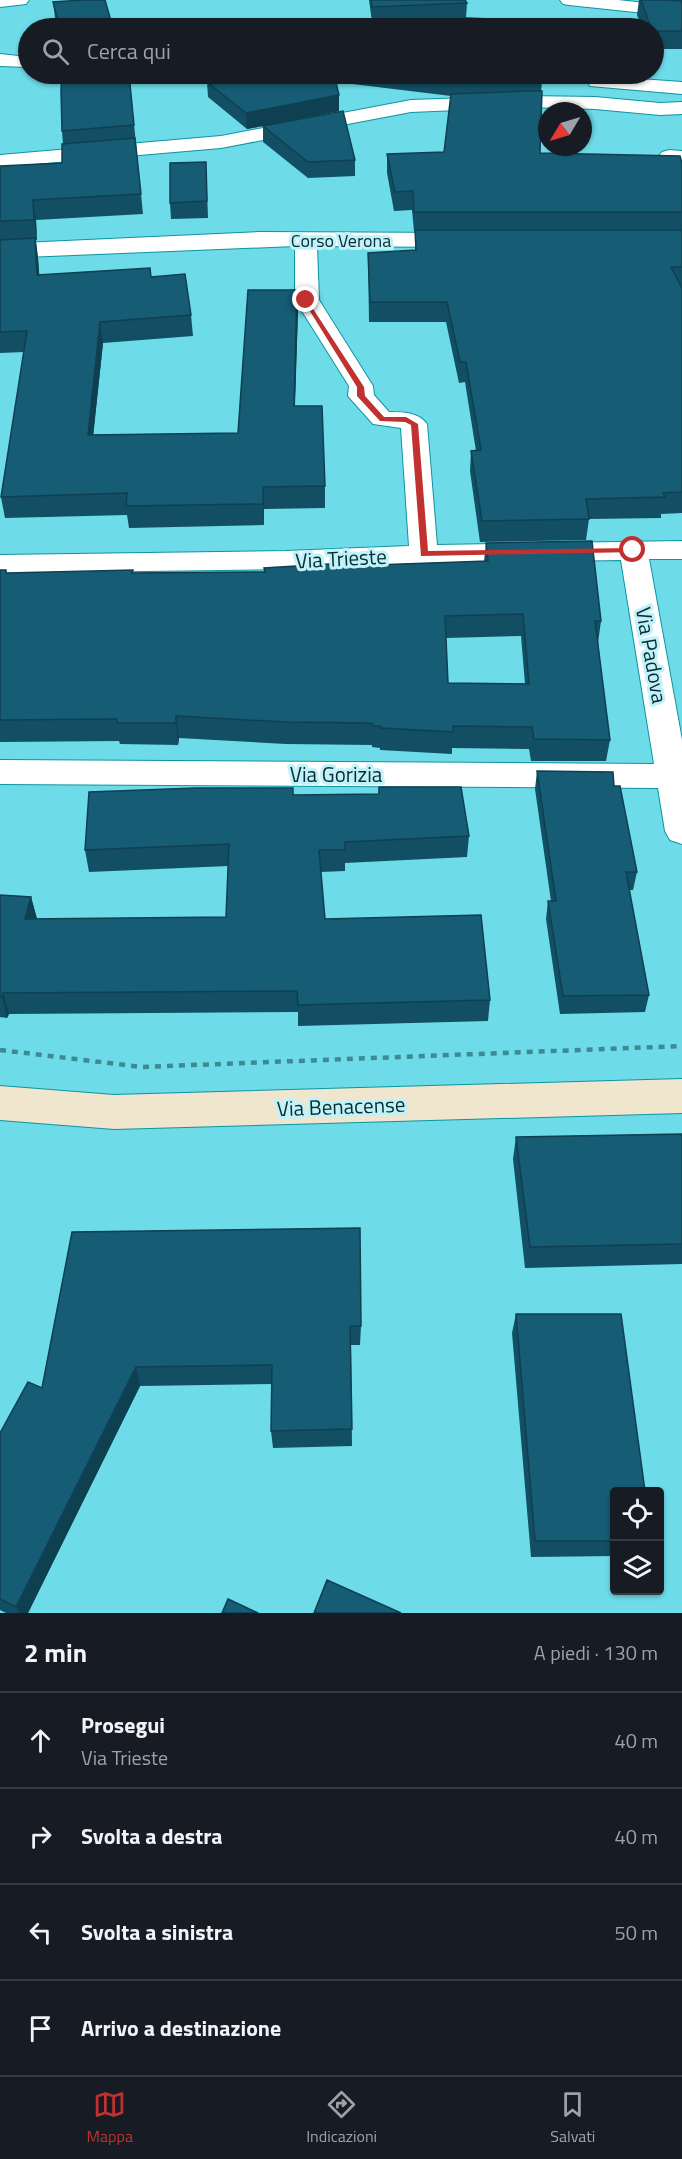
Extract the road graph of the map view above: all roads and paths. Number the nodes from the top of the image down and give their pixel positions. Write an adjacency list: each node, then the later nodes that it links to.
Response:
1 (20, 0): 3 (street)
2 (569, 0): 4 (street)
3 (0, 2)
4 (682, 12)
5 (0, 60): 6 (street)
6 (18, 61)
7 (621, 84): 8 (street)
8 (682, 88)
9 (682, 108): 10 (street)
10 (0, 160)
11 (482, 240): 12 (street, Corso Verona)
12 (306, 241): 13 (street, Corso Verona); 16 (street)
13 (0, 251)
14 (633, 550): 15 (street, Via Trieste); 16 (street, Via Trieste); 19 (street, Via Padova)
15 (682, 550)
16 (424, 554): 17 (street, Via Trieste)
17 (0, 564)
18 (0, 772): 19 (street, Via Gorizia)
19 (673, 776): 20 (street, Via Padova)
20 (682, 831)
21 (682, 1046): 22 (path)
22 (0, 1050)
23 (682, 1096): 24 (main road, Via Benacense)
24 (0, 1103)

